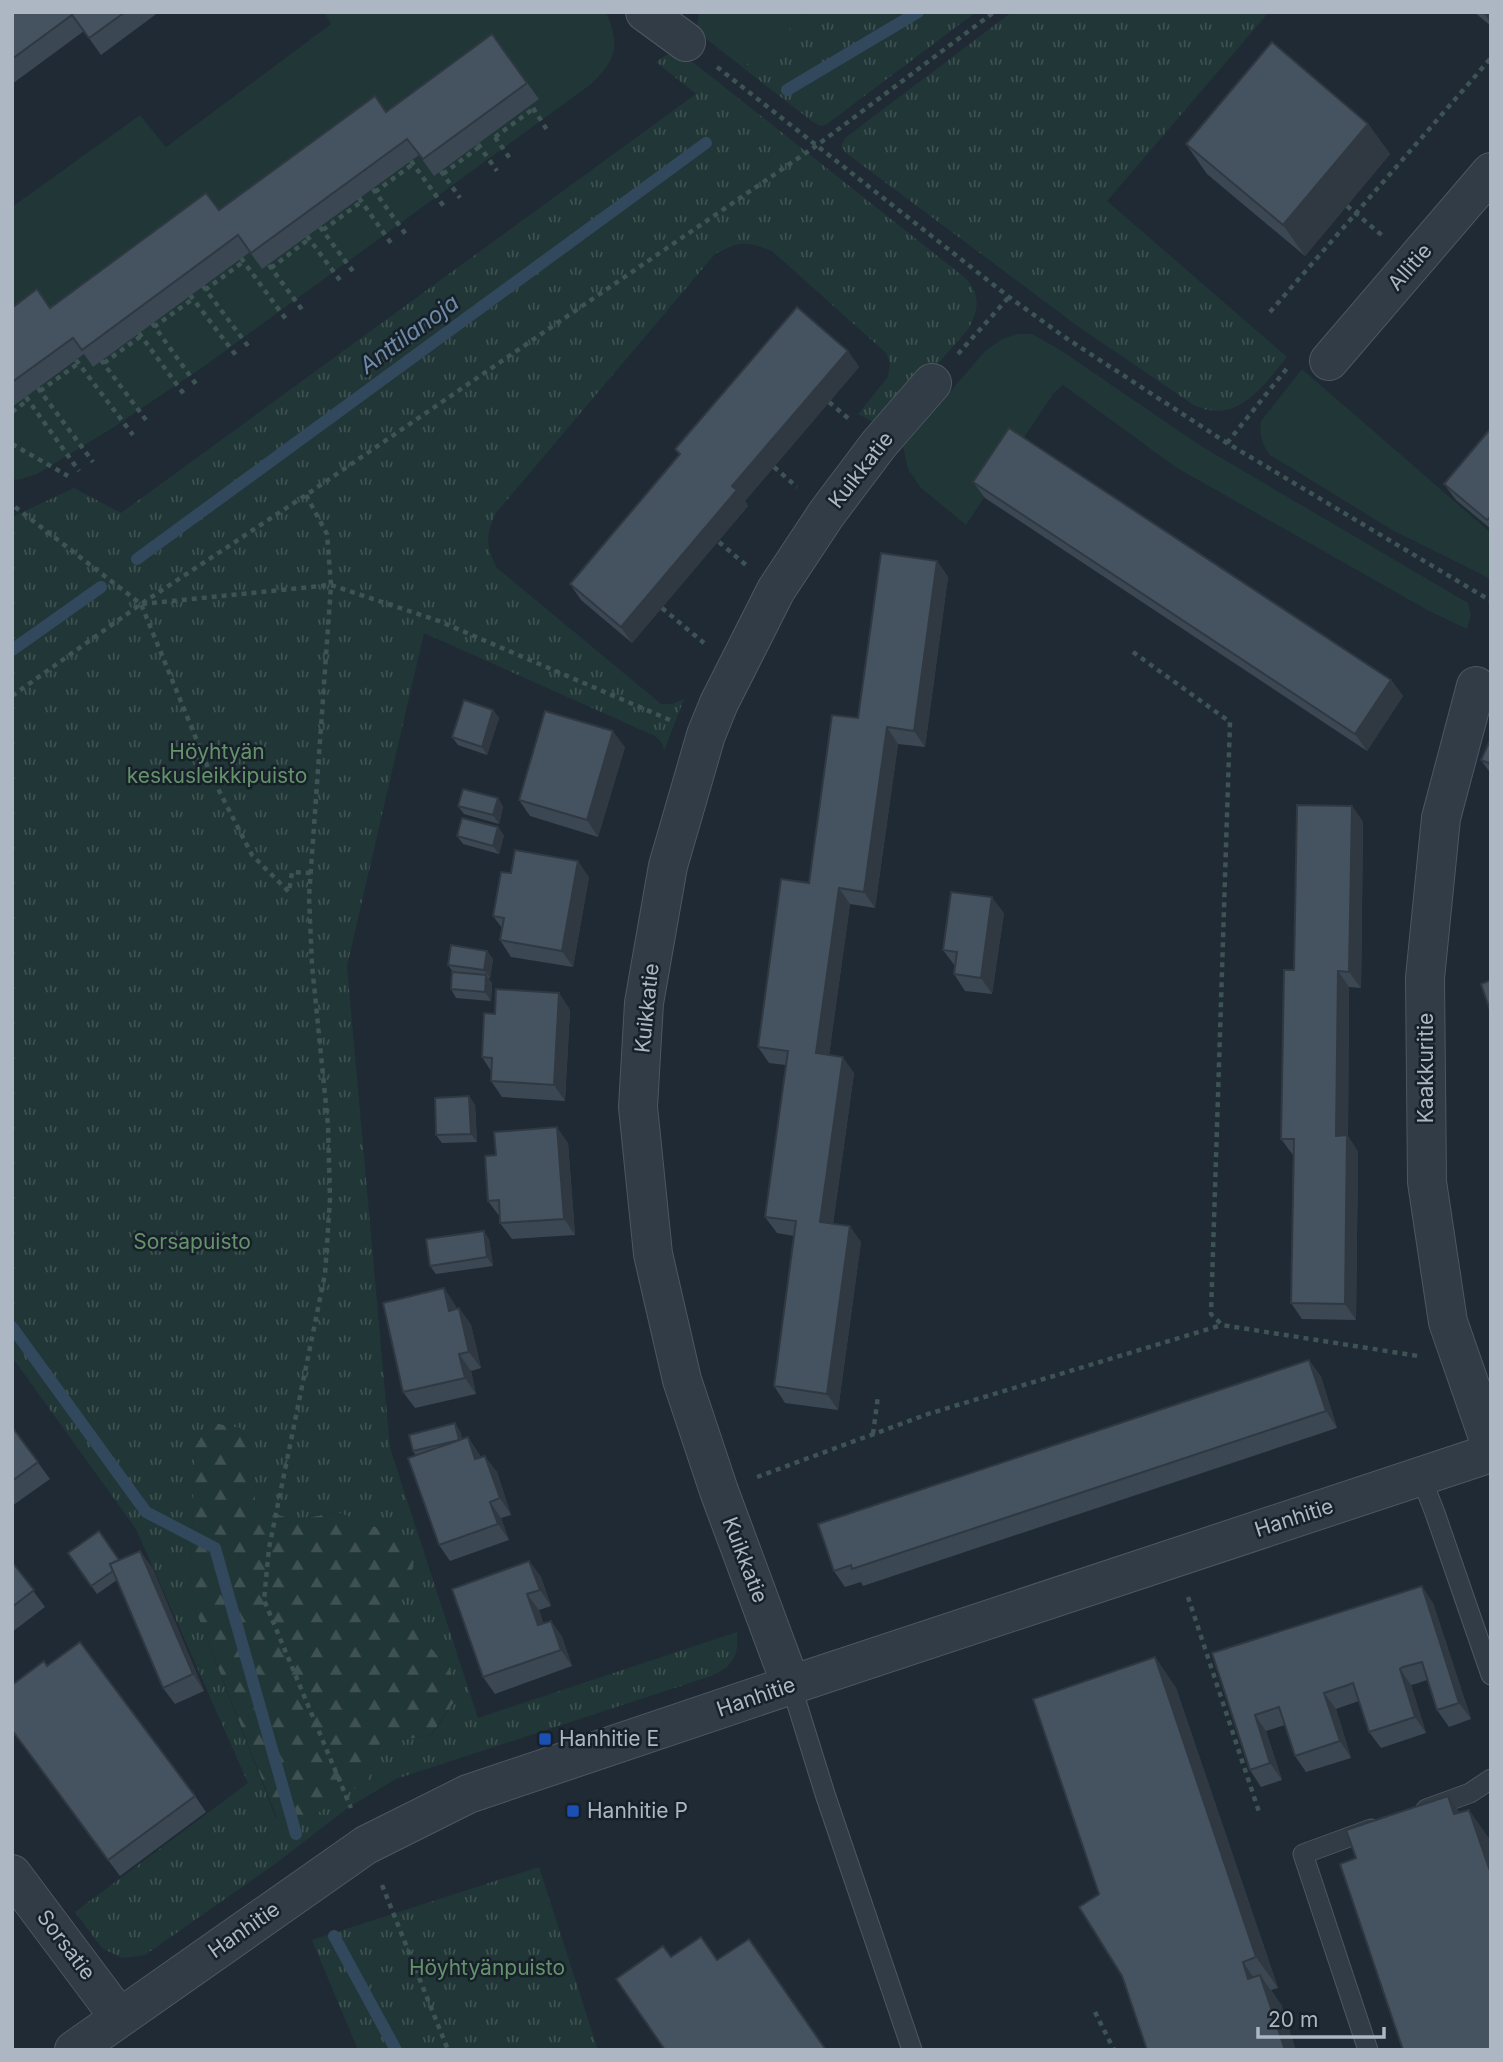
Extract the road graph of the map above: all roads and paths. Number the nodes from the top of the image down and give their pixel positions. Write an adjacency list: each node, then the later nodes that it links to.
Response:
1 (645, 12): 3 (street)
2 (994, 12): 6 (path)
3 (687, 43): 6 (path)
4 (1491, 58): 13 (path)
5 (549, 133): 7 (path)
6 (816, 146): 19 (path); 38 (path)
7 (511, 160)
8 (496, 171): 10 (path)
9 (1491, 172): 25 (street, Allitie)
10 (460, 198)
11 (1347, 206): 13 (path)
12 (445, 208): 14 (path)
13 (1355, 213): 15 (path); 21 (path)
14 (407, 236)
15 (1392, 244)
16 (393, 246): 17 (path)
17 (355, 274)
18 (342, 283): 20 (path)
19 (1009, 297): 27 (path); 33 (path)
20 (303, 311)
21 (1270, 312)
22 (288, 322): 23 (path)
23 (251, 349)
24 (238, 358): 28 (path)
25 (1329, 361)
26 (1288, 367): 33 (path)
27 (932, 383): 48 (street, Kuikkatie)
28 (198, 387)
29 (186, 397): 31 (path)
30 (12, 412): 36 (path)
31 (149, 424)
32 (133, 435): 35 (path)
33 (1227, 443): 41 (path)
34 (12, 444): 37 (path)
35 (93, 462)
36 (79, 471)
37 (68, 477)
38 (306, 495): 40 (path); 42 (path)
39 (15, 507): 42 (path)
40 (331, 585): 42 (path); 48 (path); 49 (path)
41 (1491, 601)
42 (141, 604): 47 (path); 49 (path)
43 (663, 608): 44 (path)
44 (710, 648)
45 (1133, 652): 50 (path)
46 (1476, 686): 54 (street, Kaakkuritie)
47 (12, 696)
48 (706, 735): 57 (street, Kuikkatie)
49 (311, 873): 63 (path)
50 (1222, 1325): 51 (path); 53 (path)
51 (1430, 1357)
52 (877, 1396): 53 (path)
53 (873, 1434): 57 (path)
54 (1491, 1446)
55 (1491, 1453): 56 (street, Hanhitie)
56 (1421, 1477): 59 (lane); 60 (street, Hanhitie)
57 (719, 1491): 60 (street, Kuikkatie)
58 (1186, 1593): 62 (path)
59 (1491, 1675)
60 (791, 1685): 67 (street, Hanhitie); 70 (lane)
61 (1491, 1779): 72 (lane)
62 (1259, 1811)
63 (354, 1815)
64 (12, 1874): 67 (street, Sorsatie)
65 (379, 1876): 69 (path)
66 (1096, 2012): 71 (path)
67 (119, 2017): 68 (street, Hanhitie)
68 (74, 2050)
69 (448, 2050)
70 (912, 2050)
71 (1114, 2050)
72 (1367, 2050)

